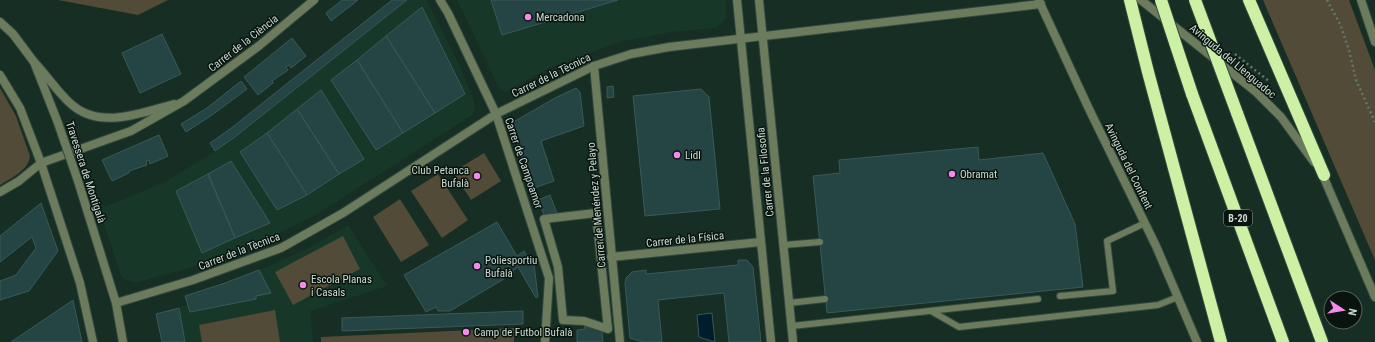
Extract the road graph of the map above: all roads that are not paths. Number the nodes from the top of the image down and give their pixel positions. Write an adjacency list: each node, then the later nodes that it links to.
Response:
1 (314, 0): 19 (street, Carrer de la Ciència)
2 (440, 0): 20 (street, Carrer de Campoamor)
3 (737, 0): 14 (street, Carrer de la Filosofia)
4 (759, 0): 13 (street, Carrer de la Filosofia)
5 (1130, 0): 46 (highway)
6 (1141, 0): 22 (street, Avinguda del Llenguadoc)
7 (1161, 0): 47 (highway, B-20, bridge)
8 (1195, 0): 48 (highway, bridge)
9 (1249, 0): 22 (highway)
10 (1361, 0): 15 (street)
11 (1040, 2): 13 (street, Carrer de la Tècnica); 25 (street, Avinguda del Conflent)
12 (0, 22): 16 (street, Travessera de Montigalà)
13 (762, 35): 14 (street, Carrer de la Tècnica); 28 (street, Carrer de la Filosofia)
14 (741, 38): 17 (street, Carrer de la Tècnica); 26 (street, Carrer de la Filosofia)
15 (1375, 42)
16 (34, 62): 19 (street, Carrer de la Ciència); 35 (street, Travessera de Montigalà, bridge)
17 (594, 66): 20 (street, Carrer de la Tècnica); 29 (street, Carrer de Menéndez y Pelayo)
18 (0, 75): 21 (street)
19 (184, 101): 21 (street, Carrer de la Ciència)
20 (496, 114): 35 (street, Carrer de la Tècnica); 41 (street, Carrer de Campoamor)
21 (41, 163): 23 (street, Carrer de la Ciència); 39 (street)
22 (1324, 174): 32 (street, Avinguda del Llenguadoc)
23 (0, 192)
24 (544, 219): 24 (street)
25 (1145, 223): 30 (lane); 31 (street, Avinguda del Conflent)
26 (761, 242): 29 (street, Carrer de la Física); 43 (street, Carrer de la Filosofia)
27 (820, 242): 28 (lane)
28 (784, 245): 36 (street, Carrer de la Filosofia)
29 (611, 257): 42 (street, Carrer de Menéndez y Pelayo)
30 (1060, 296)
31 (1178, 297): 37 (lane); 45 (street, Avinguda del Conflent)
32 (1375, 297)
33 (825, 299): 36 (lane)
34 (1038, 299): 37 (lane)
35 (116, 303): 40 (street, Travessera de Montigalà)
36 (789, 303): 38 (street, Carrer de la Filosofia)
37 (931, 311): 38 (lane)
38 (792, 326): 44 (street, Carrer de la Filosofia)
39 (93, 342)
40 (123, 342)
41 (545, 342)
42 (620, 342)
43 (771, 342)
44 (793, 342)
45 (1197, 342)
46 (1221, 342)
47 (1283, 342)
48 (1322, 342)

